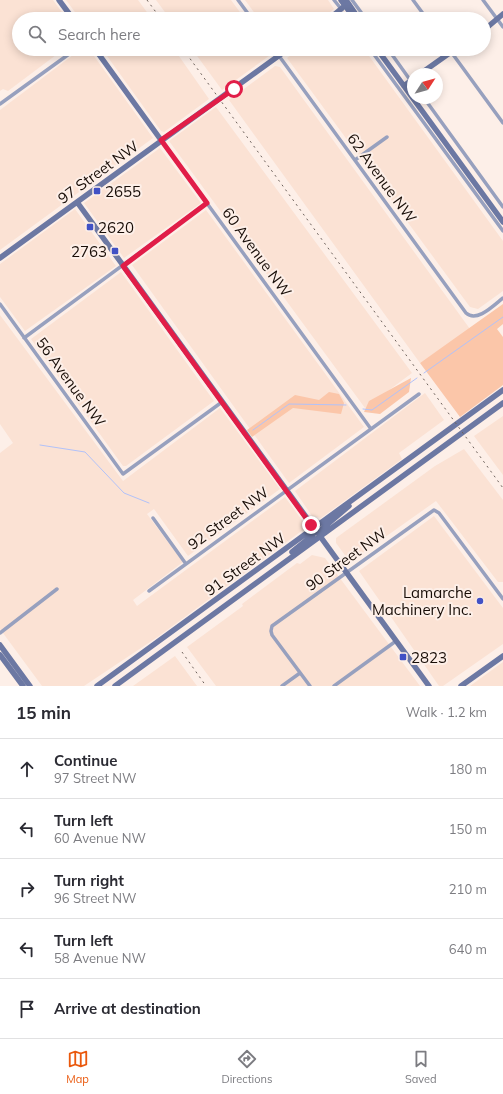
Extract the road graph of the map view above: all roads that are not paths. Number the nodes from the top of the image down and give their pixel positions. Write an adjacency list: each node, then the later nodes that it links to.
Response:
1 (59, 0): 8 (main road)
2 (238, 0): 9 (street)
3 (334, 0): 7 (street)
4 (341, 0): 7 (main road)
5 (413, 0): 14 (street)
6 (483, 0): 16 (street)
7 (347, 3): 10 (main road); 11 (main road); 12 (main road); 13 (street)
8 (68, 12)
9 (247, 12)
10 (337, 12)
11 (352, 12)
12 (354, 12)
13 (358, 12)
14 (422, 12)
15 (503, 14): 16 (main road)
16 (497, 19): 17 (main road); 18 (main road); 19 (street)
17 (491, 22)
18 (491, 24)
19 (503, 27)
20 (66, 56): 34 (street)
21 (100, 56): 41 (main road, 60 Avenue NW)
22 (279, 56): 41 (main road, 97 Street NW); 42 (street, 62 Avenue NW)
23 (378, 56): 31 (street)
24 (383, 56): 32 (main road)
25 (386, 56): 33 (main road)
26 (392, 56): 30 (street)
27 (443, 56): 29 (main road)
28 (455, 56): 39 (street)
29 (428, 68)
30 (407, 82)
31 (407, 83)
32 (407, 83)
33 (407, 83)
34 (0, 104)
35 (421, 104): 48 (street)
36 (421, 104): 46 (main road)
37 (422, 104): 47 (main road)
38 (428, 104): 45 (street)
39 (503, 123)
40 (387, 136): 42 (street)
41 (161, 140): 43 (main road, 97 Street NW); 44 (street, 60 Avenue NW)
42 (355, 160): 51 (street, 62 Avenue NW)
43 (76, 202): 49 (main road, 97 Street NW); 50 (main road)
44 (207, 203): 50 (street); 58 (street, 60 Avenue NW)
45 (503, 207)
46 (503, 216)
47 (503, 222)
48 (503, 231)
49 (0, 258)
50 (123, 266): 53 (street); 56 (main road)
51 (503, 298)
52 (0, 304): 53 (street, 56 Avenue NW)
53 (24, 338): 56 (street, 56 Avenue NW)
54 (503, 390): 60 (main road, 91 Street NW)
55 (419, 394): 58 (street, 92 Street NW)
56 (222, 402): 59 (main road)
57 (503, 403): 63 (main road, 91 Street NW)
58 (371, 429): 59 (street, 92 Street NW)
59 (286, 490): 62 (main road); 64 (street, 92 Street NW)
60 (364, 492): 62 (main road, 91 Street NW); 63 (main road)
61 (153, 518): 64 (street)
62 (314, 528): 63 (main road); 65 (main road); 77 (main road, 91 Street NW)
63 (320, 536): 65 (main road, 91 Street NW); 66 (main road)
64 (186, 564): 68 (street, 92 Street NW)
65 (274, 569): 80 (main road, 91 Street NW)
66 (346, 573): 69 (street, 90 Street NW); 72 (main road); 76 (street, 90 Street NW)
67 (57, 590): 71 (street)
68 (149, 591)
69 (501, 593): 70 (street)
70 (503, 599)
71 (0, 633)
72 (396, 641): 83 (street); 84 (main road)
73 (0, 645): 79 (main road)
74 (0, 655): 78 (main road)
75 (503, 656): 85 (main road)
76 (300, 673): 81 (street); 82 (street)
77 (100, 685)
78 (23, 686)
79 (30, 686)
80 (116, 686)
81 (282, 686)
82 (310, 686)
83 (334, 686)
84 (429, 686)
85 (461, 686)

